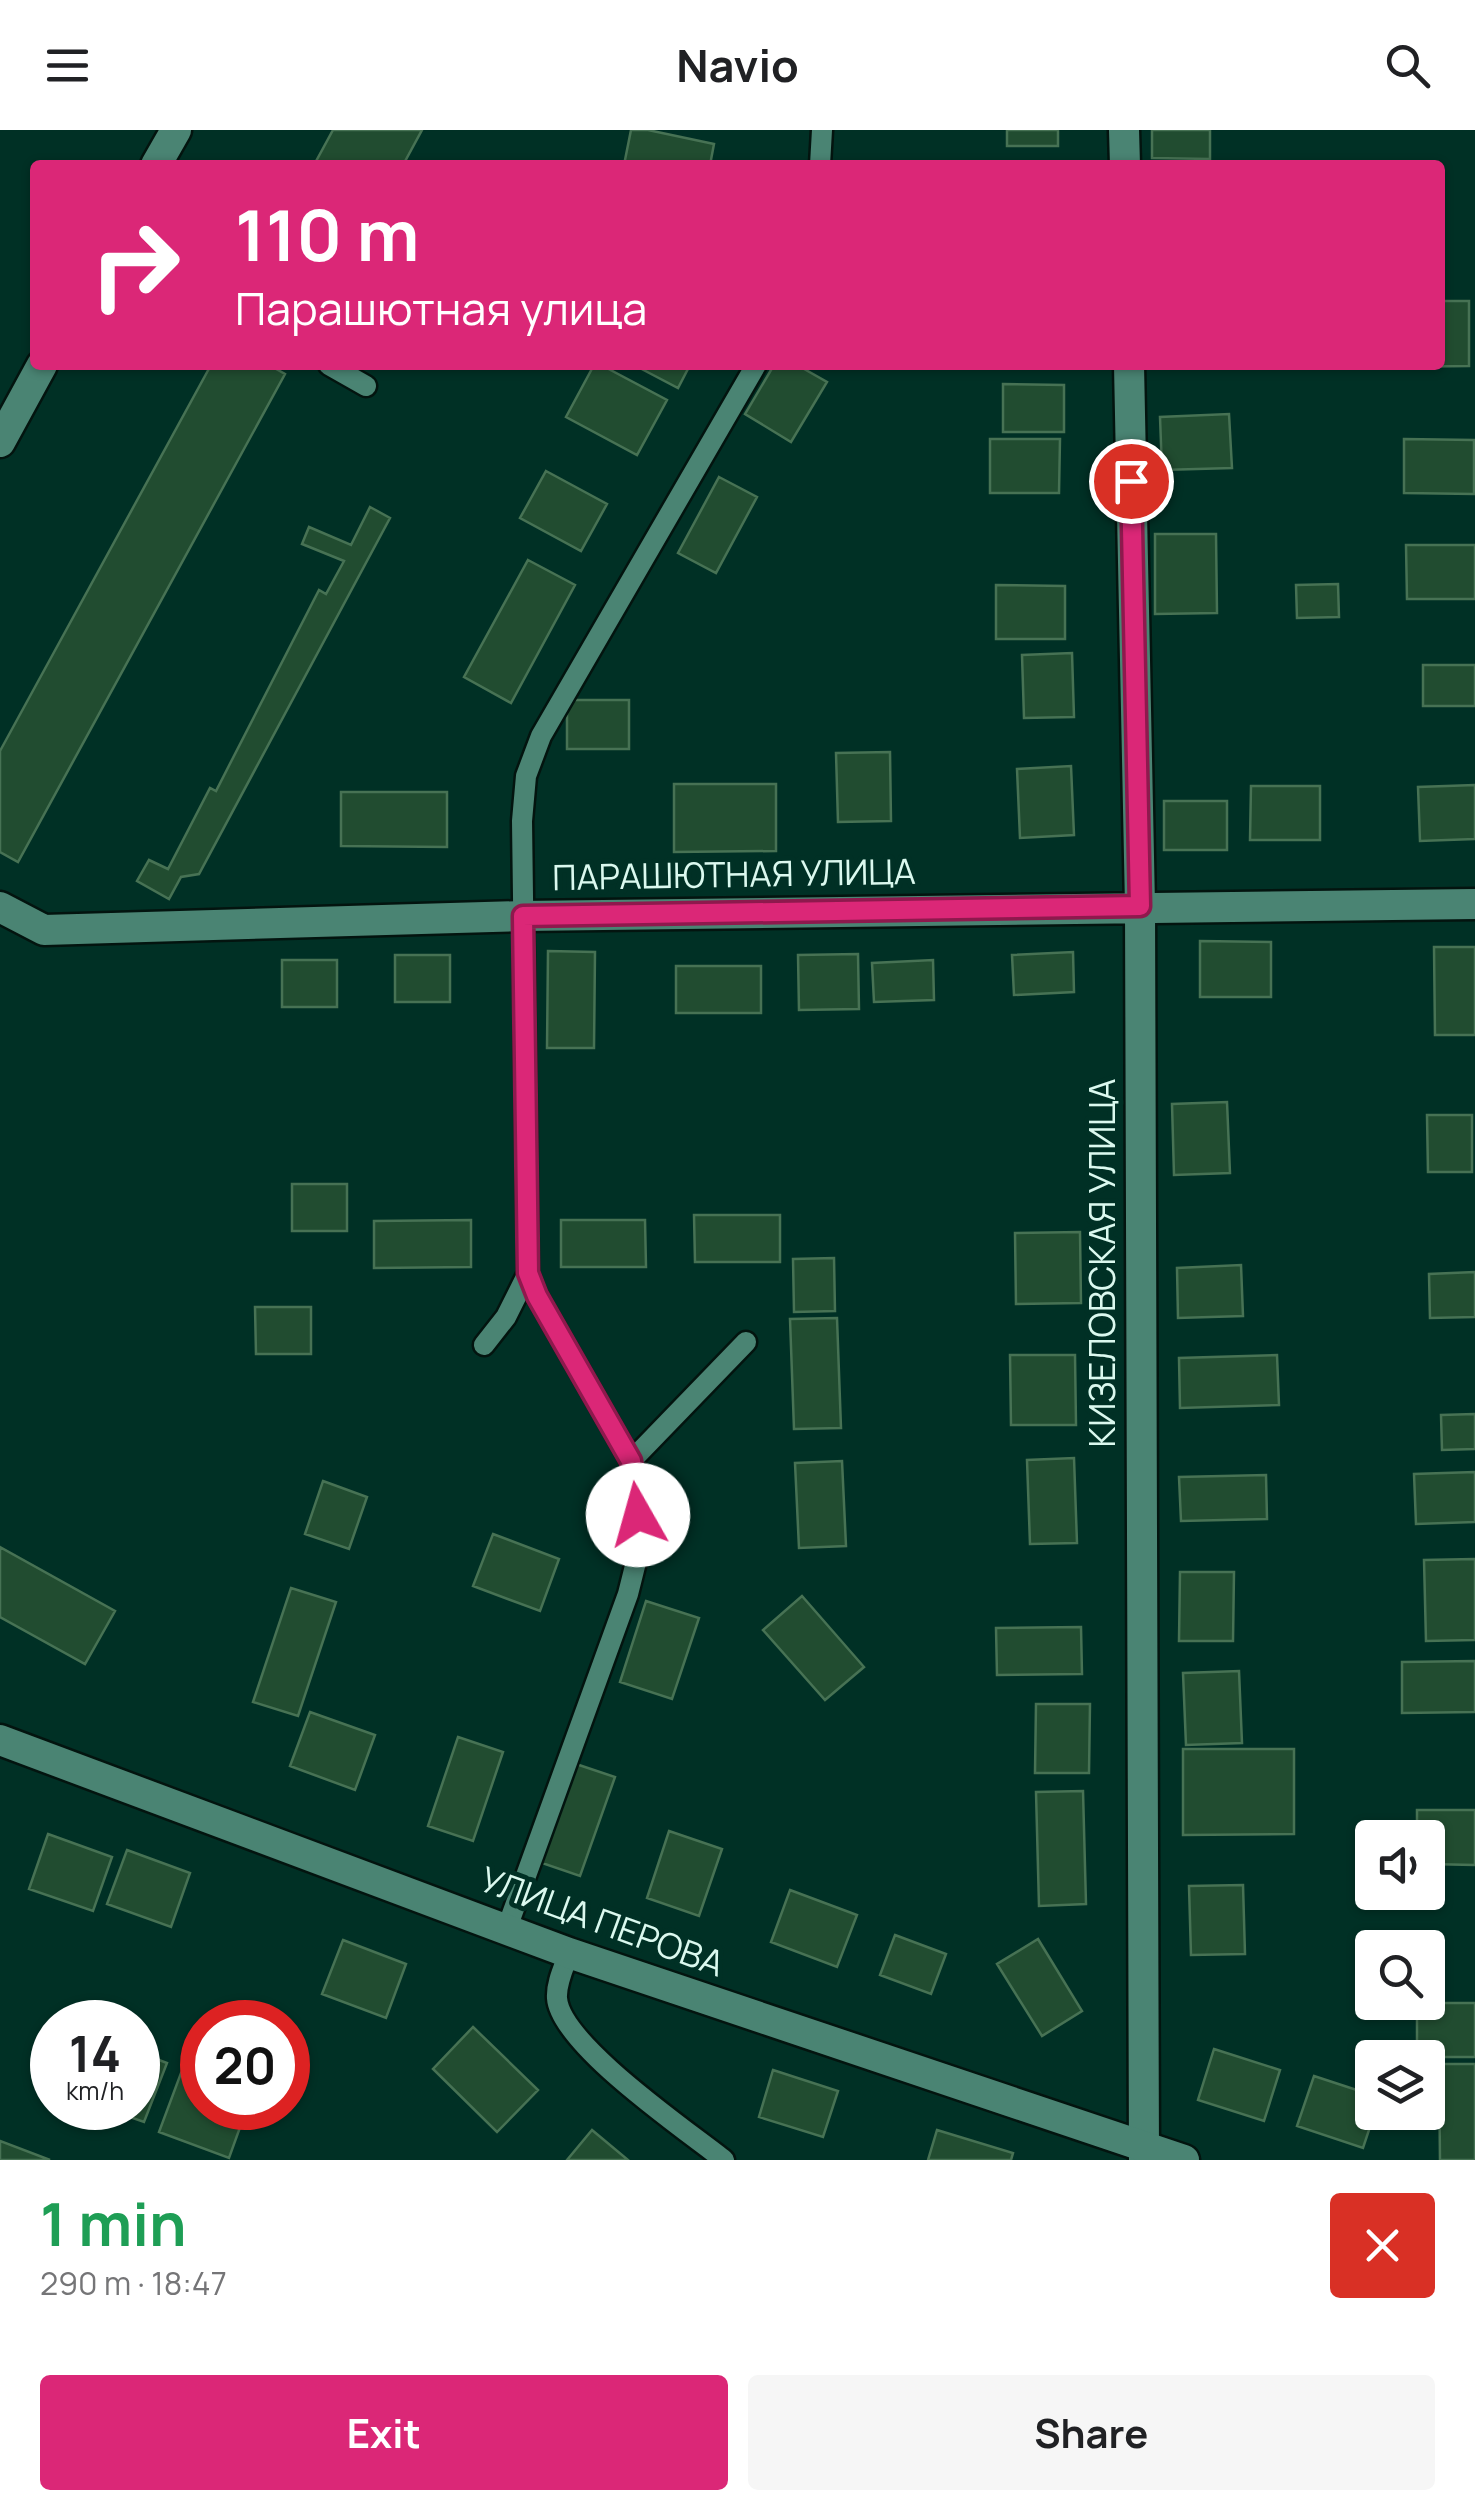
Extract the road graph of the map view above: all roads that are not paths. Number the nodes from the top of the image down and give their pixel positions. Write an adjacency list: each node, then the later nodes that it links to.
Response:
1 (176, 130): 4 (street)
2 (822, 130): 5 (lane)
3 (1124, 130): 6 (street)
4 (159, 160)
5 (820, 160)
6 (1125, 160)
7 (39, 370): 12 (street)
8 (337, 370): 11 (lane)
9 (753, 370): 16 (lane)
10 (1129, 370): 14 (street, КИЗЕЛОВСКАЯ УЛИЦА)
11 (366, 386)
12 (0, 442)
13 (1475, 904): 14 (street, ПАРАШЮТНАЯ УЛИЦА)
14 (1140, 906): 16 (street, ПАРАШЮТНАЯ УЛИЦА); 24 (street, КИЗЕЛОВСКАЯ УЛИЦА)
15 (0, 908): 16 (street, ПАРАШЮТНАЯ УЛИЦА)
16 (523, 916): 17 (lane)
17 (528, 1273): 19 (lane); 20 (lane)
18 (746, 1342): 20 (lane)
19 (484, 1344)
20 (631, 1461): 22 (lane)
21 (0, 1740): 22 (street, УЛИЦА ПЕРОВА)
22 (506, 1928): 23 (street, УЛИЦА ПЕРОВА)
23 (568, 1953): 24 (street, УЛИЦА ПЕРОВА); 25 (lane)
24 (1144, 2153): 26 (street, УЛИЦА ПЕРОВА)
25 (724, 2160)
26 (1184, 2160)

